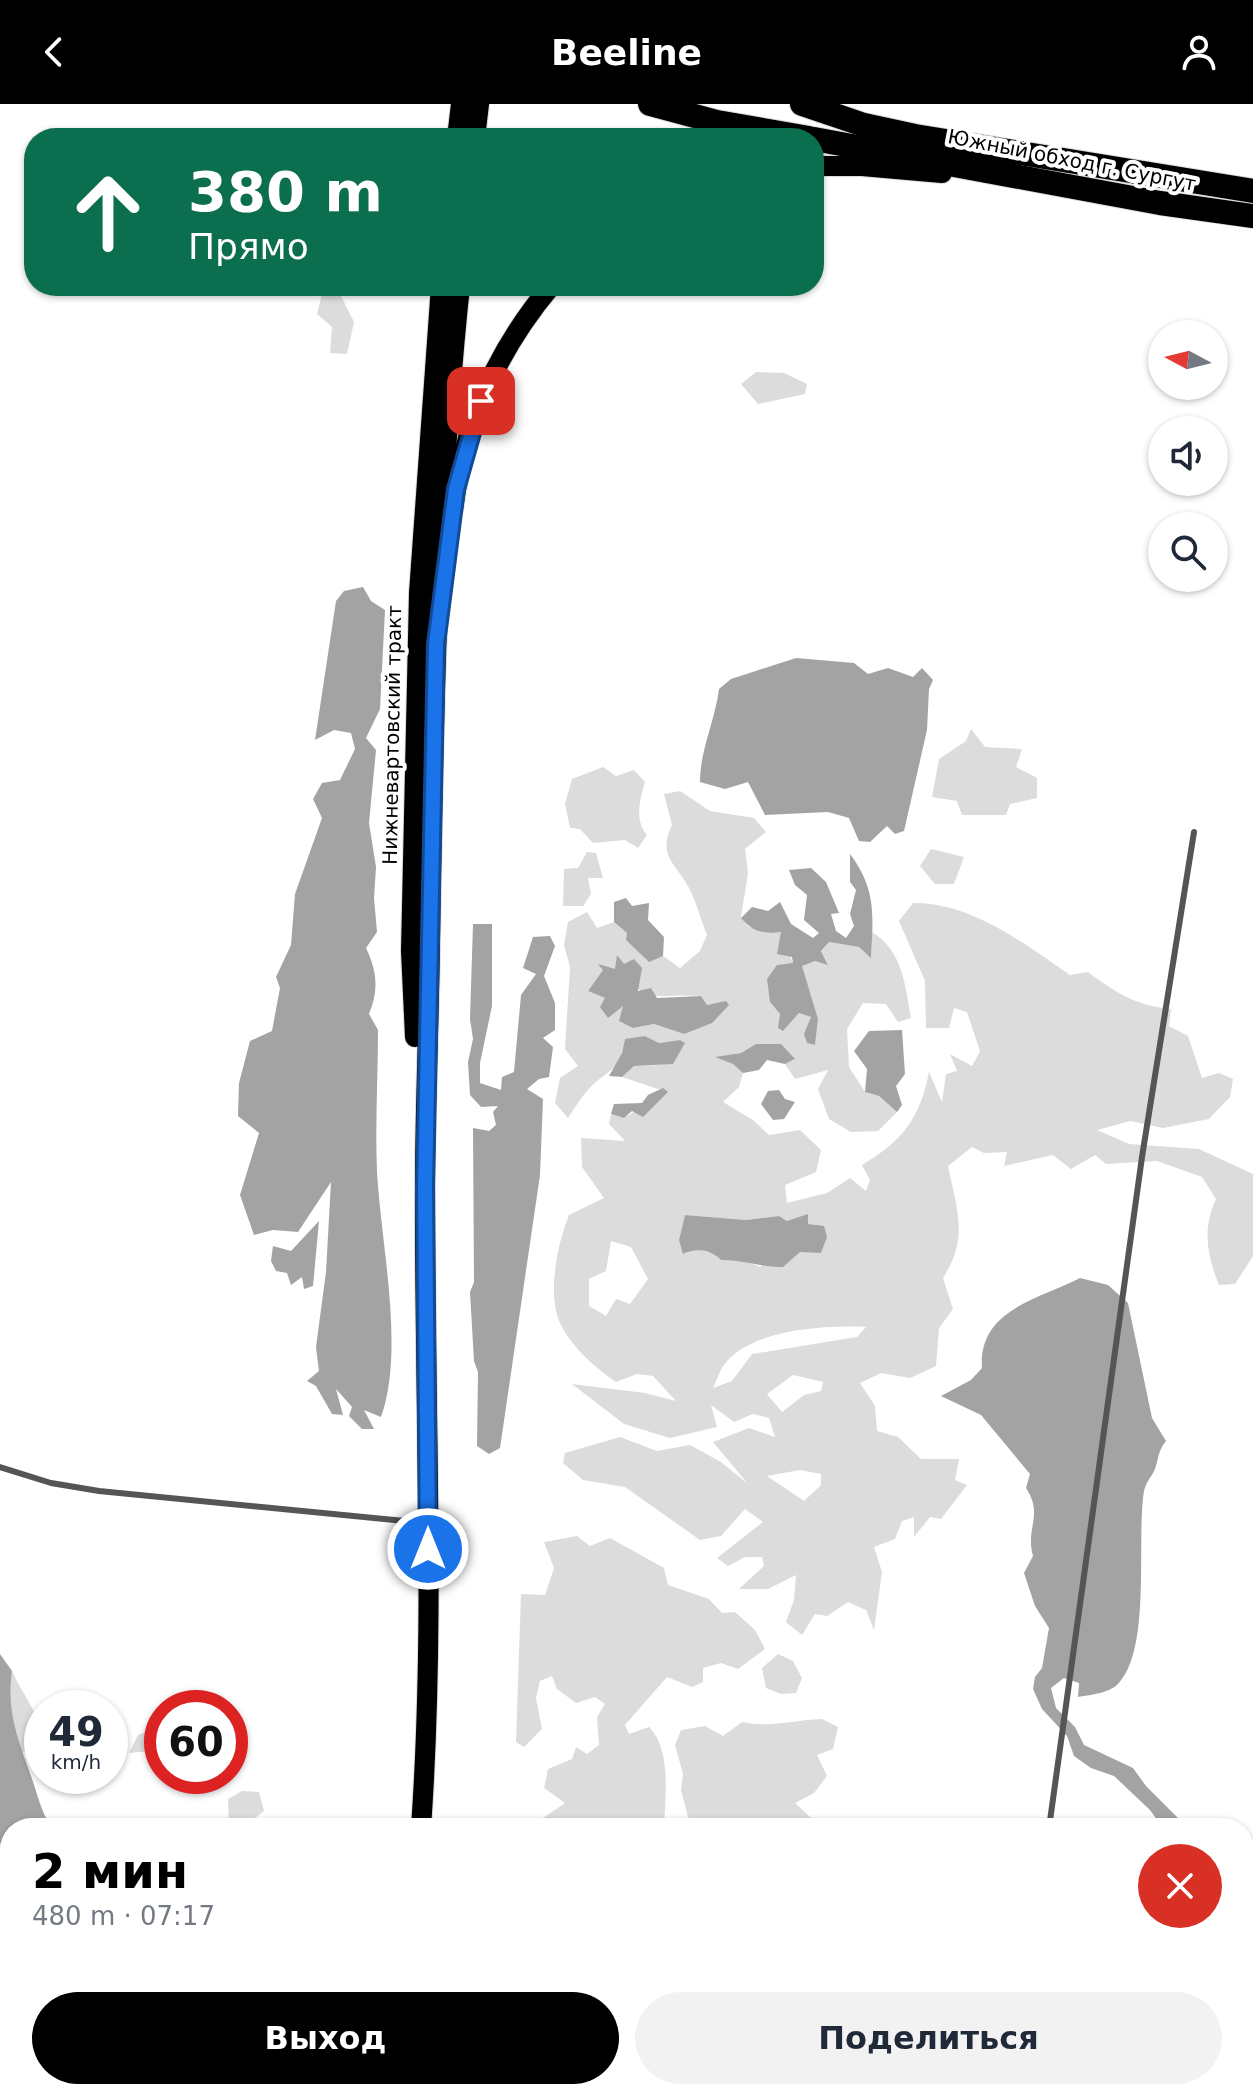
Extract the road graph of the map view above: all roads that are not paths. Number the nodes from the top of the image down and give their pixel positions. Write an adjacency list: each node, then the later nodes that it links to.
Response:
1 (461, 104): 5 (main road)
2 (479, 104): 6 (main road)
3 (650, 104): 7 (highway, Южный обход г. Сургут)
4 (802, 104): 11 (highway, Южный обход г. Сургут)
5 (458, 128)
6 (476, 128)
7 (753, 128)
8 (824, 140): 9 (highway, Южный обход г. Сургут)
9 (883, 149): 11 (highway, Южный обход г. Сургут); 13 (highway, Южный обход г. Сургут)
10 (824, 166): 13 (main road)
11 (1163, 178): 12 (highway, Южный обход г. Сургут)
12 (1253, 191)
13 (1160, 203): 14 (highway, Южный обход г. Сургут)
14 (1253, 216)
15 (440, 296): 20 (main road, Нижневартовский тракт)
16 (459, 296): 18 (main road, Нижневартовский тракт)
17 (542, 296): 18 (main road)
18 (436, 644): 20 (main road, Нижневартовский тракт)
19 (1194, 832): 24 (lane)
20 (425, 1186): 22 (main road, Нижневартовский тракт)
21 (0, 1467): 22 (lane)
22 (428, 1523): 23 (main road, Нижневартовский тракт)
23 (421, 1818)
24 (1050, 1818)

